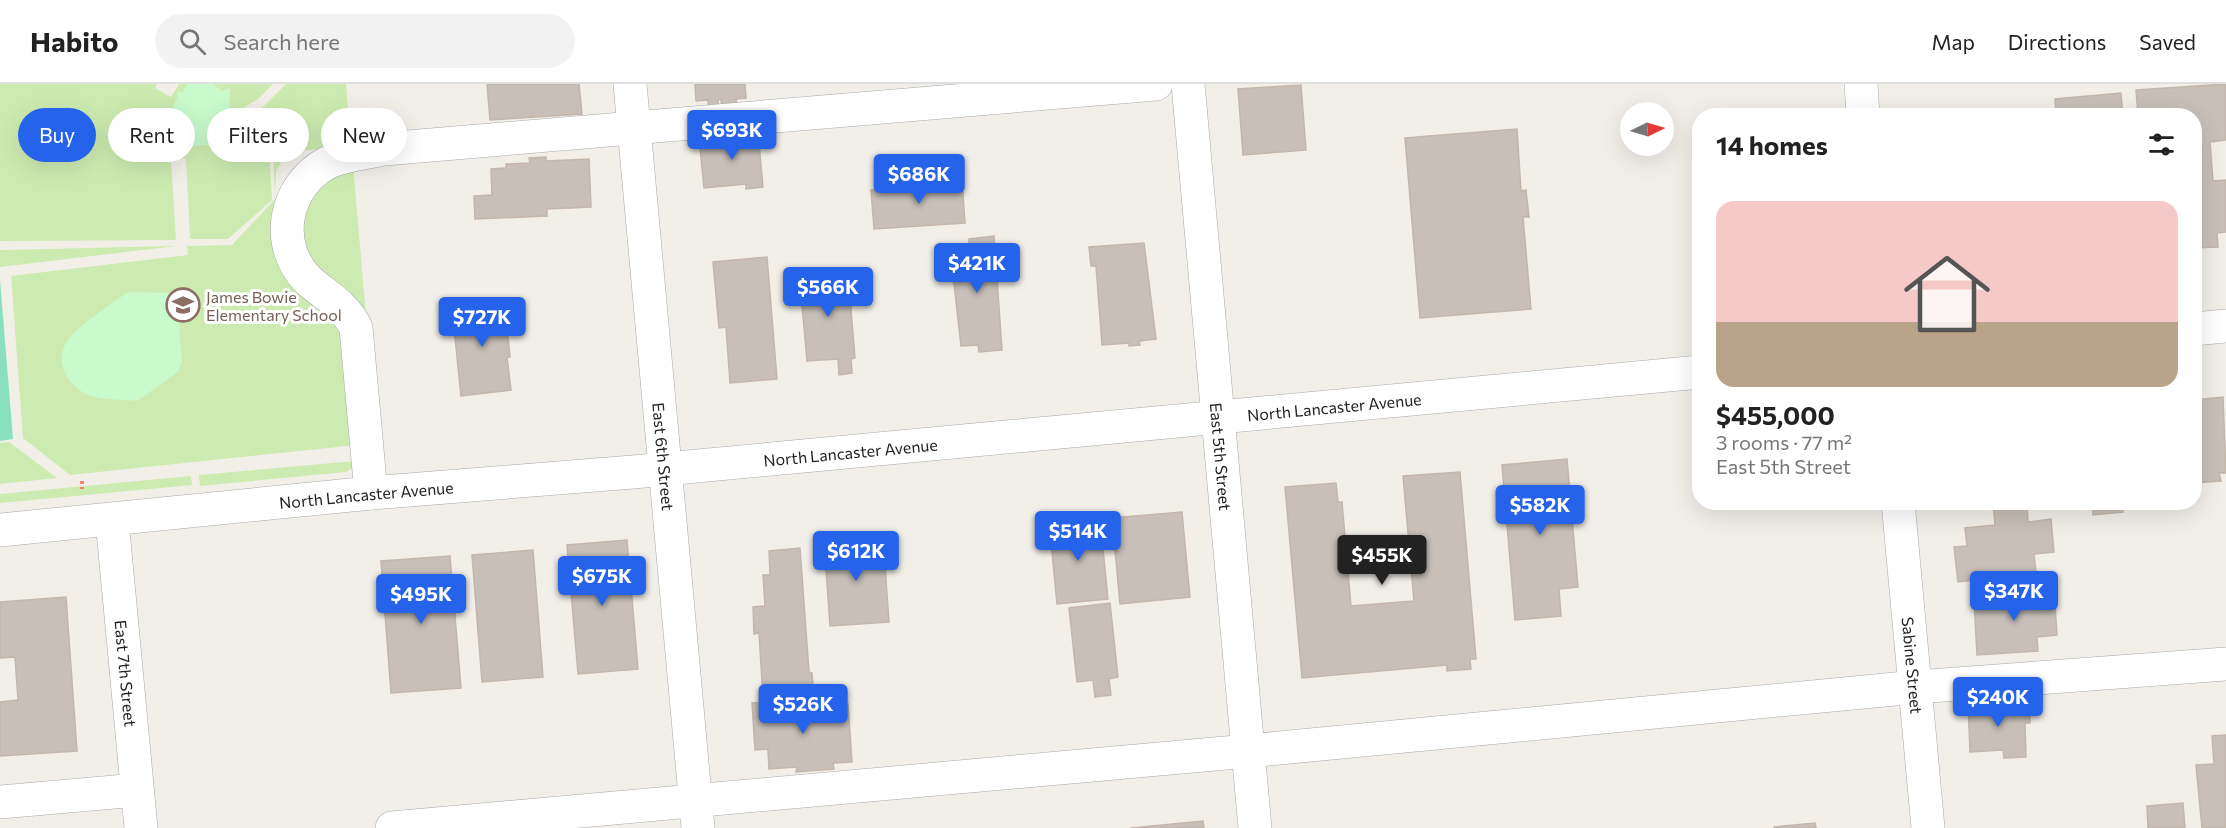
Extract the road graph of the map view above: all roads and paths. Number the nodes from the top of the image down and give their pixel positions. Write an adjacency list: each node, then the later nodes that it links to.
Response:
1 (630, 84): 6 (street, East 6th Street)
2 (1156, 84): 6 (street)
3 (1188, 84): 10 (street, East 5th Street)
4 (1861, 84): 5 (street)
5 (1862, 108)
6 (633, 129): 11 (street, East 6th Street); 12 (street)
7 (2226, 326): 8 (street)
8 (2202, 328)
9 (1692, 373): 10 (street, North Lancaster Avenue)
10 (1218, 418): 11 (street, North Lancaster Avenue); 18 (street, East 5th Street)
11 (667, 468): 12 (street, North Lancaster Avenue); 21 (street, East 6th Street)
12 (371, 493): 14 (street, North Lancaster Avenue)
13 (1899, 510): 17 (street, Sabine Street)
14 (112, 520): 15 (street, North Lancaster Avenue); 19 (street, East 7th Street)
15 (0, 530)
16 (2226, 664): 17 (street)
17 (1916, 687): 18 (street); 25 (street, Sabine Street)
18 (1248, 751): 21 (street); 24 (street, East 5th Street)
19 (137, 790): 20 (street); 22 (street, East 7th Street)
20 (0, 801)
21 (697, 815): 23 (street)
22 (141, 828)
23 (392, 828)
24 (1256, 828)
25 (1928, 828)

